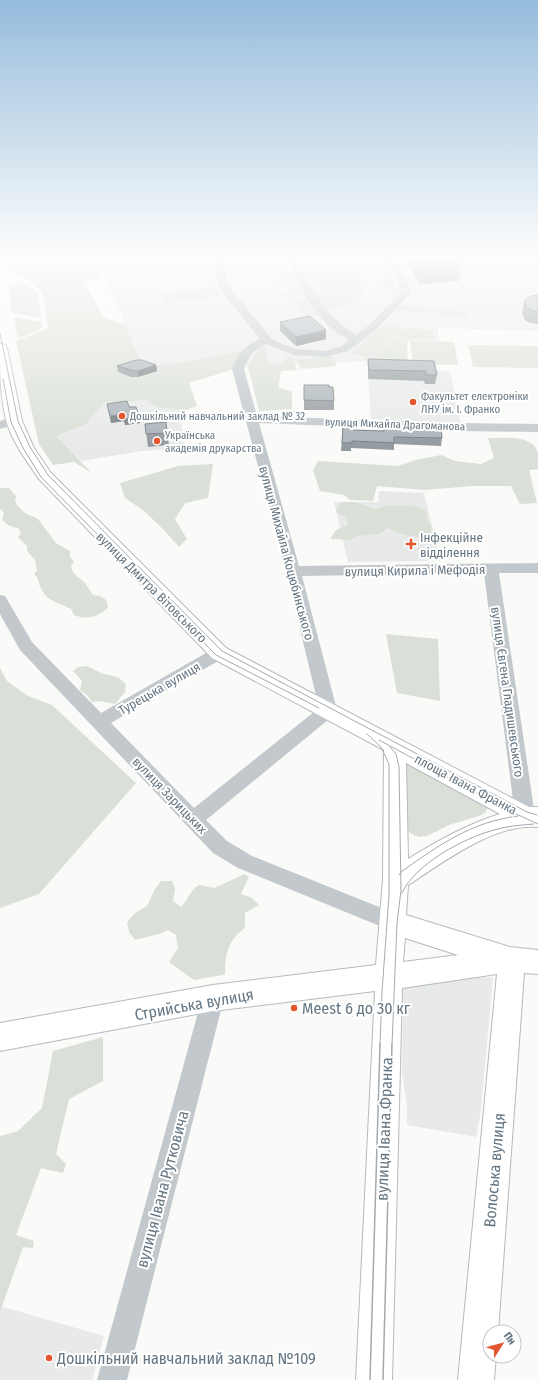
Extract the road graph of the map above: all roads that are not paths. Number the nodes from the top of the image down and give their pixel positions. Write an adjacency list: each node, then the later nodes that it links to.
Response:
1 (252, 321): 4 (street)
2 (330, 321): 5 (street)
3 (378, 321): 5 (street)
4 (267, 340): 5 (street); 7 (street, вулиця Михайла Коцюбинського)
5 (356, 340)
6 (0, 350): 8 (main road, вулиця Дмитра Вітовського)
7 (251, 419): 9 (street, вулиця Михайла Драгоманова); 12 (street, вулиця Михайла Коцюбинського)
8 (7, 423): 14 (main road, вулиця Дмитра Вітовського)
9 (538, 428)
10 (538, 568): 11 (street, вулиця Кирила і Мефодія)
11 (491, 569): 12 (street, вулиця Кирила і Мефодія); 18 (street, вулиця Євгена Гладишевського)
12 (293, 571): 15 (street, вулиця Михайла Коцюбинського)
13 (0, 600): 16 (street, вулиця Зарицьких)
14 (219, 654): 15 (main road, вулиця Дмитра Вітовського); 16 (street, Турецька вулиця)
15 (328, 710): 17 (main road, вулиця Дмитра Вітовського); 19 (street)
16 (99, 722): 19 (street, вулиця Зарицьких)
17 (395, 746): 18 (main road, площа Івана Франка); 20 (main road, площа Івана Франка)
18 (532, 816): 20 (main road, площа Івана Франка)
19 (194, 819): 21 (street, вулиця Зарицьких)
20 (396, 879): 21 (main road, вулиця Івана Франка)
21 (392, 922): 22 (main road); 24 (main road, вулиця Івана Франка)
22 (525, 960): 23 (main road); 24 (main road, Стрийська вулиця); 29 (main road, Волоська вулиця)
23 (538, 972)
24 (389, 976): 25 (main road, Стрийська вулиця); 28 (main road, вулиця Івана Франка)
25 (213, 998): 26 (main road, Стрийська вулиця); 27 (street, вулиця Івана Рутковича)
26 (0, 1037)
27 (112, 1380)
28 (374, 1380)
29 (476, 1380)

